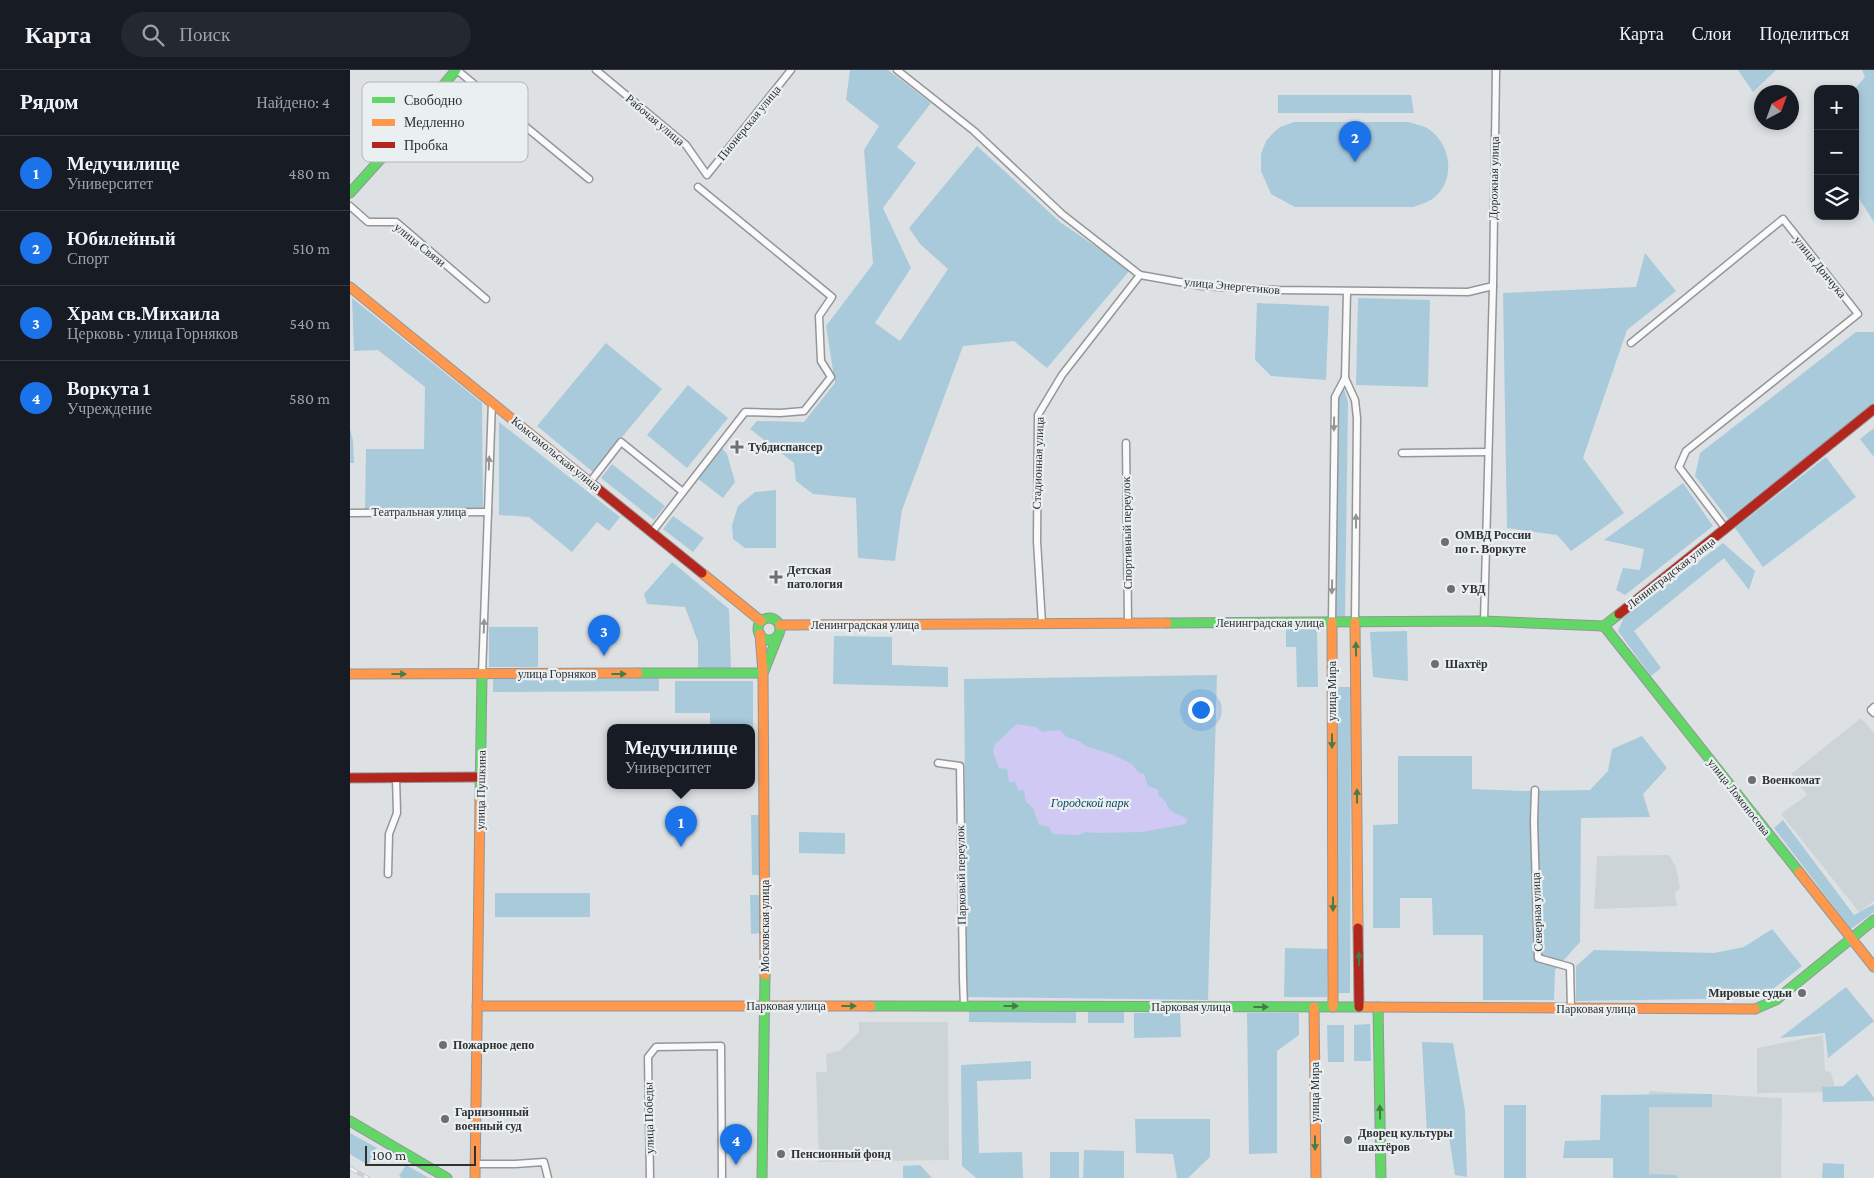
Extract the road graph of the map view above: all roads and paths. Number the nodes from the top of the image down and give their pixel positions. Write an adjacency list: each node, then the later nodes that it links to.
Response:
1 (456, 70): 6 (main road); 7 (street)
2 (596, 70): 10 (street, Рабочая улица)
3 (791, 70): 10 (street, Пионерская улица)
4 (897, 70): 15 (street, улица Энергетиков)
5 (1496, 70): 16 (street, Дорожная улица)
6 (446, 82)
7 (471, 82)
8 (528, 129): 11 (street)
9 (378, 162): 13 (main road)
10 (708, 175)
11 (589, 179)
12 (698, 187): 29 (street)
13 (350, 193)
14 (350, 206): 19 (street, улица Связи)
15 (1140, 275): 18 (street, улица Энергетиков); 39 (street, Стадионная улица)
16 (1493, 286): 18 (street, улица Энергетиков); 26 (street, Дорожная улица)
17 (350, 287): 23 (main road, Комсомольская улица)
18 (1348, 292): 22 (street, улица Мира)
19 (486, 299)
20 (1858, 314): 21 (street, улица Дончука); 32 (street, Ленинградская улица)
21 (1631, 343)
22 (1345, 378): 35 (street, улица Мира, one-way to 35); 36 (street, улица Мира, one-way to 22)
23 (492, 402): 28 (main road, Комсомольская улица); 30 (street, улица Пушкина, one-way to 23)
24 (1874, 409): 32 (main road, Ленинградская улица)
25 (1126, 443): 38 (street, Спортивный переулок)
26 (1488, 452): 27 (street); 37 (street, Дорожная улица)
27 (1402, 453)
28 (590, 482): 29 (street); 33 (main road, Комсомольская улица)
29 (683, 492): 33 (street)
30 (488, 512): 31 (street, Театральная улица); 46 (street, улица Пушкина, one-way to 30)
31 (350, 513)
32 (1726, 529): 41 (main road, Ленинградская улица)
33 (652, 532): 34 (main road, Комсомольская улица)
34 (761, 621): 40 (main road); 42 (main road)
35 (1332, 622): 36 (main road, Ленинградская улица); 38 (main road, Ленинградская улица); 62 (main road, улица Мира, one-way to 62)
36 (1355, 622): 37 (main road, Ленинградская улица); 63 (main road, улица Мира, one-way to 36)
37 (1484, 622): 41 (main road, Ленинградская улица)
38 (1128, 623): 39 (main road, Ленинградская улица)
39 (1042, 624): 40 (main road, Ленинградская улица)
40 (780, 625): 43 (main road)
41 (1604, 626): 56 (main road, улица Ломоносова)
42 (760, 634): 43 (main road); 44 (main road, Московская улица)
43 (778, 636): 44 (main road, Московская улица)
44 (763, 673): 46 (main road, улица Горняков, one-way to 44); 59 (main road, Московская улица)
45 (350, 674): 46 (main road, улица Горняков, one-way to 46)
46 (482, 675): 50 (main road, улица Пушкина)
47 (1874, 707): 48 (street)
48 (1874, 713)
49 (938, 763): 60 (street, Парковый переулок)
50 (481, 777): 52 (main road); 58 (main road, улица Пушкина)
51 (350, 778): 52 (main road)
52 (396, 778): 54 (street)
53 (1535, 790): 65 (street, Северная улица)
54 (388, 874)
55 (1874, 920): 56 (main road, Парковая улица)
56 (1851, 939): 57 (main road, улица Ломоносова); 65 (main road, Парковая улица)
57 (1874, 967)
58 (478, 1006): 59 (main road, Парковая улица); 67 (main road, улица Пушкина)
59 (765, 1006): 60 (main road, Парковая улица, one-way to 60); 73 (main road, Московская улица)
60 (964, 1006): 61 (main road, Парковая улица, one-way to 61)
61 (1314, 1007): 62 (main road, Парковая улица); 74 (main road, улица Мира, one-way to 74)
62 (1333, 1007): 63 (main road, Парковая улица)
63 (1359, 1007): 64 (main road, Парковая улица)
64 (1378, 1007): 65 (main road, Парковая улица); 75 (main road, one-way to 64)
65 (1571, 1009)
66 (350, 1121): 68 (main road)
67 (475, 1164): 69 (main road, улица Пушкина); 70 (street)
68 (447, 1178)
69 (475, 1178)
70 (548, 1178)
71 (650, 1178): 72 (street, улица Победы)
72 (722, 1178)
73 (762, 1178)
74 (1316, 1178)
75 (1381, 1178)

